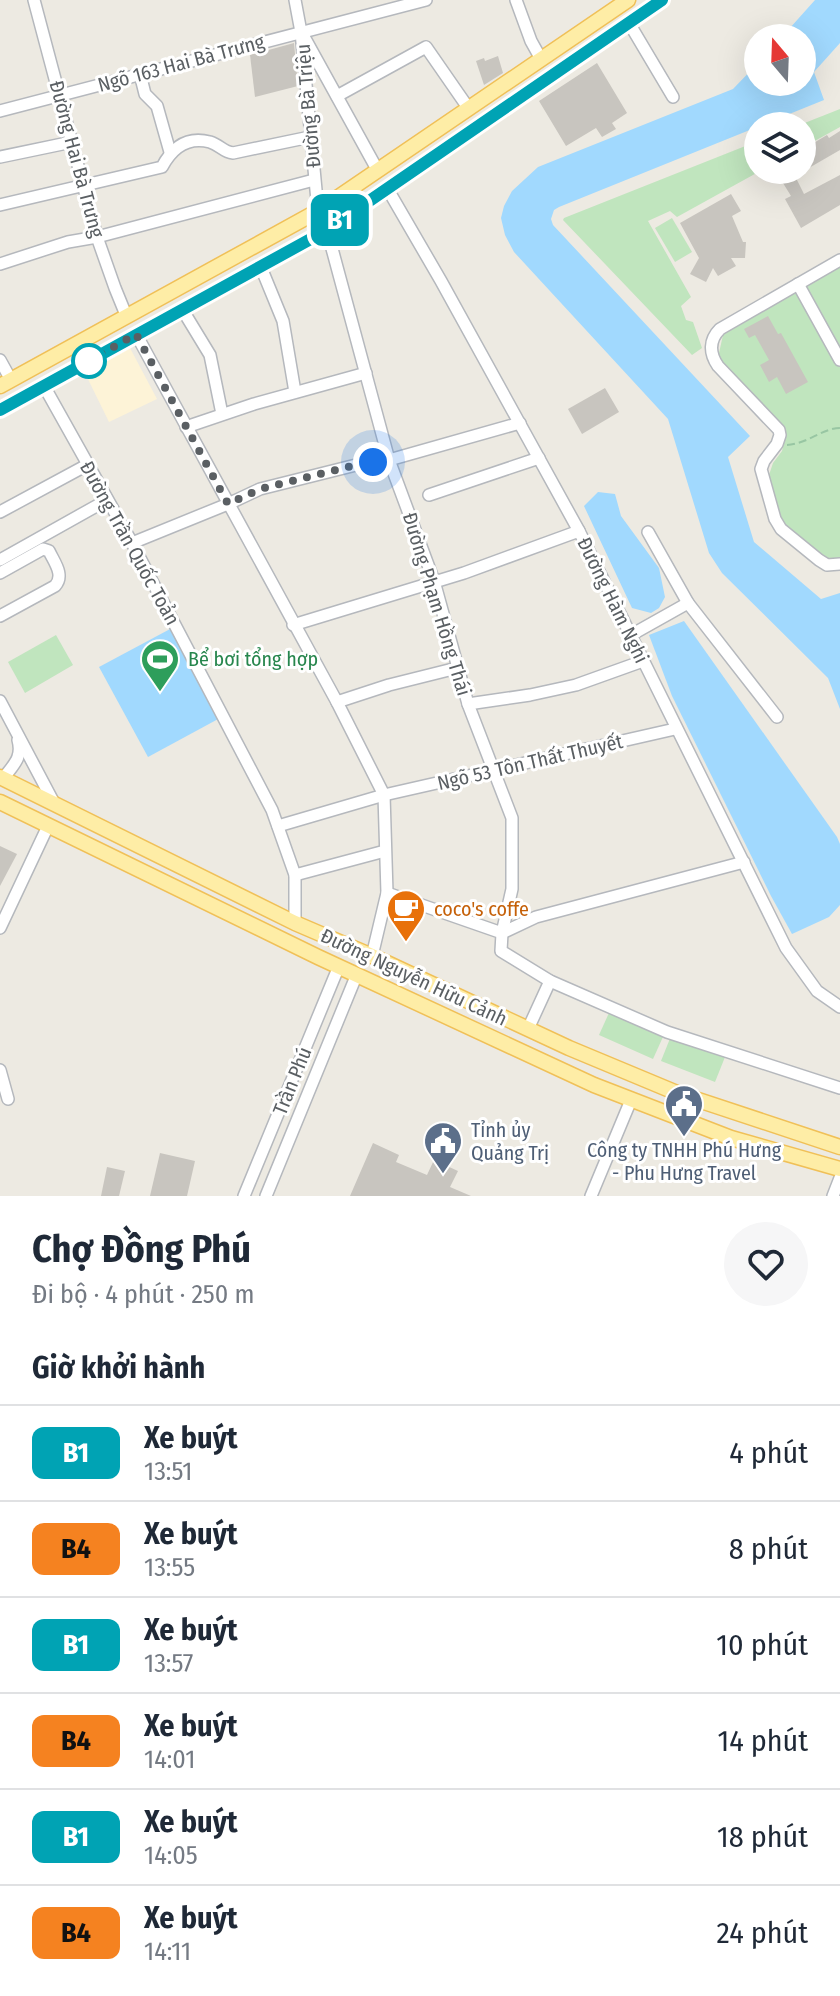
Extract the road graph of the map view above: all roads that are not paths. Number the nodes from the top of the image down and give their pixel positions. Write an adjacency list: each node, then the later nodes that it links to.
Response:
1 (34, 0): 12 (street, Đường Hai Bà Trưng)
2 (295, 0): 9 (street, Đường Bà Triệu)
3 (426, 0): 7 (street, Ngõ 163 Hai Bà Trưng)
4 (516, 0): 10 (street)
5 (662, 0): 8 (main road)
6 (624, 2): 8 (main road); 10 (main road)
7 (389, 5): 9 (street, Ngõ 163 Hai Bà Trưng)
8 (629, 23): 14 (street); 24 (main road)
9 (301, 32): 11 (street, Ngõ 163 Hai Bà Trưng); 13 (street); 17 (street, Đường Bà Triệu)
10 (541, 59): 15 (main road)
11 (140, 74): 12 (street, Ngõ 163 Hai Bà Trưng); 19 (street)
12 (60, 95): 16 (street, Ngõ 163 Hai Bà Trưng); 18 (street, Đường Hai Bà Trưng)
13 (337, 96): 15 (street); 21 (street)
14 (673, 97)
15 (469, 109): 21 (main road)
16 (0, 111)
17 (310, 137): 19 (street); 22 (street, Đường Bà Triệu)
18 (72, 142): 20 (street); 23 (street, Đường Hai Bà Trưng)
19 (170, 152): 23 (street)
20 (0, 157)
21 (378, 171): 24 (main road); 26 (main road)
22 (314, 180): 26 (street, Đường Bà Triệu); 28 (street)
23 (82, 186): 25 (street); 28 (street, Đường Hai Bà Trưng)
24 (387, 188): 27 (main road); 44 (street, Đường Hàm Nghi)
25 (0, 205)
26 (318, 211): 34 (main road)
27 (327, 230): 31 (main road); 38 (street, Đường Phạm Hồng Thái)
28 (97, 237): 30 (street); 34 (street, Đường Hai Bà Trưng)
29 (840, 260): 32 (street)
30 (0, 264)
31 (260, 265): 33 (main road); 41 (street)
32 (798, 284): 37 (street); 57 (street)
33 (182, 309): 35 (main road); 43 (street)
34 (126, 315): 35 (main road); 39 (main road)
35 (136, 334): 40 (main road); 45 (street)
36 (0, 360): 39 (street)
37 (840, 360)
38 (366, 373): 41 (street); 47 (street, Đường Phạm Hồng Thái)
39 (6, 383)
40 (44, 386): 42 (main road); 48 (street, Đường Trần Quốc Toản)
41 (295, 392): 43 (street)
42 (0, 410)
43 (222, 414): 45 (street)
44 (520, 423): 46 (street, Đường Hàm Nghi); 47 (street)
45 (186, 427): 51 (street)
46 (539, 458): 49 (street); 53 (street, Đường Hàm Nghi)
47 (389, 460): 51 (street); 59 (street, Đường Phạm Hồng Thái)
48 (87, 465): 50 (street, Đường Trần Quốc Toản); 52 (street)
49 (429, 495)
50 (107, 500): 55 (street, Đường Trần Quốc Toản); 56 (street)
51 (228, 504): 55 (street); 62 (street)
52 (0, 512)
53 (579, 531): 59 (street); 63 (street, Đường Hàm Nghi)
54 (648, 532): 60 (street)
55 (132, 543): 78 (street, Đường Trần Quốc Toản)
56 (0, 560)
57 (840, 564)
58 (0, 573): 61 (street)
59 (434, 581): 62 (street); 65 (street, Đường Phạm Hồng Thái)
60 (688, 603): 63 (street); 69 (street)
61 (0, 616)
62 (293, 625): 67 (street)
63 (631, 635): 64 (street, Đường Hàm Nghi)
64 (643, 661): 68 (street); 70 (street, Đường Hàm Nghi)
65 (457, 668): 67 (street); 68 (street, Đường Phạm Hồng Thái)
66 (0, 701): 71 (street)
67 (337, 702): 74 (street)
68 (468, 704): 72 (street, Đường Phạm Hồng Thái)
69 (777, 717)
70 (675, 729): 72 (street, Ngõ 53 Tôn Thất Thuyết); 80 (street, Đường Hàm Nghi)
71 (16, 731): 73 (street); 76 (street)
72 (493, 770): 74 (street, Ngõ 53 Tôn Thất Thuyết); 86 (street, Đường Phạm Hồng Thái)
73 (1, 780): 76 (main road, Đường Nguyễn Hữu Cảnh)
74 (384, 795): 78 (street, Ngõ 53 Tôn Thất Thuyết); 79 (street)
75 (0, 802): 77 (main road, Đường Nguyễn Hữu Cảnh)
76 (54, 803): 77 (main road); 84 (main road, Đường Nguyễn Hữu Cảnh)
77 (48, 826): 83 (street); 88 (main road, Đường Nguyễn Hữu Cảnh)
78 (278, 826): 81 (street, Đường Trần Quốc Toản)
79 (385, 851): 81 (street); 82 (street)
80 (744, 862): 86 (street); 91 (street, Đường Hàm Nghi)
81 (295, 875): 84 (street, Đường Trần Quốc Toản)
82 (387, 893): 86 (street); 87 (street)
83 (6, 903): 85 (street)
84 (295, 923): 87 (main road, Đường Nguyễn Hữu Cảnh)
85 (0, 928)
86 (502, 933): 90 (street)
87 (372, 956): 89 (main road); 92 (main road, Đường Nguyễn Hữu Cảnh)
88 (339, 966): 89 (main road, Đường Nguyễn Hữu Cảnh); 101 (street, Trần Phú)
89 (359, 975): 97 (main road, Đường Nguyễn Hữu Cảnh); 102 (street, Trần Phú)
90 (550, 981): 92 (street); 95 (street)
91 (840, 1007)
92 (528, 1029): 94 (main road, Đường Nguyễn Hữu Cảnh)
93 (0, 1070): 96 (street)
94 (642, 1079): 97 (main road); 98 (main road, Đường Nguyễn Hữu Cảnh)
95 (840, 1088)
96 (8, 1099)
97 (631, 1100): 99 (main road, Đường Nguyễn Hữu Cảnh); 103 (street)
98 (840, 1147)
99 (840, 1169)
100 (840, 1178): 104 (street)
101 (244, 1196)
102 (266, 1196)
103 (591, 1196)
104 (833, 1196)

